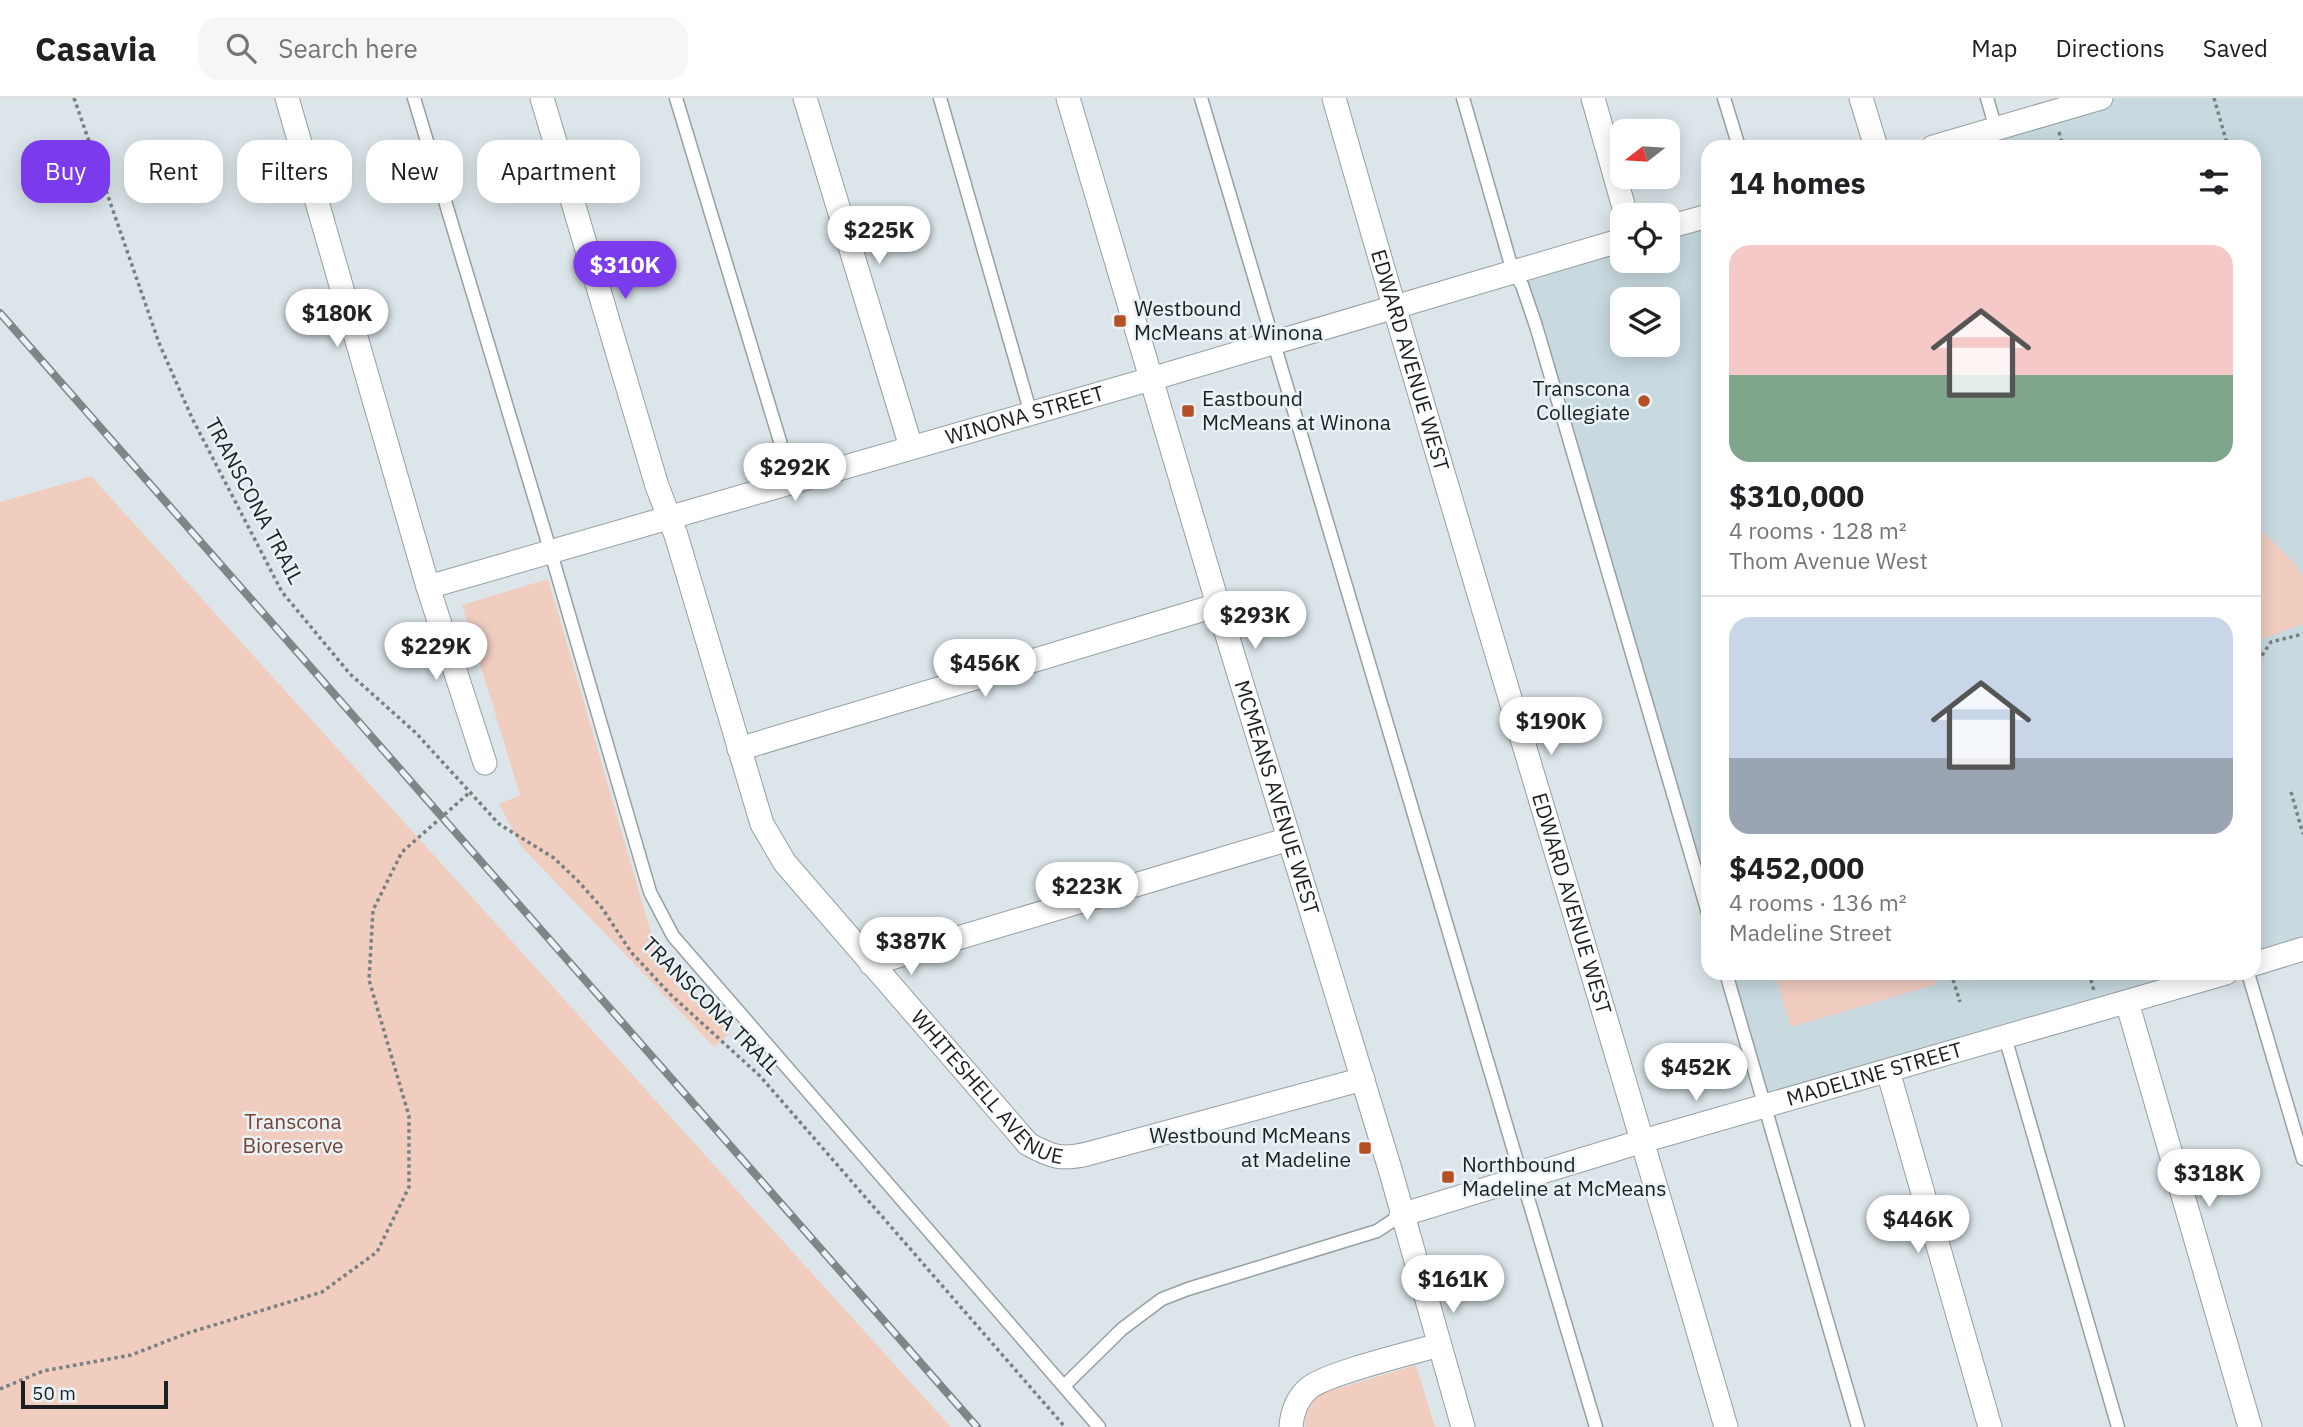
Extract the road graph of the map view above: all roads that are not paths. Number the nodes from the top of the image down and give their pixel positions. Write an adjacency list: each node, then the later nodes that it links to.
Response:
1 (414, 98): 32 (lane)
2 (542, 98): 31 (street, WHITESHELL AVENUE)
3 (676, 98): 30 (lane)
4 (805, 98): 29 (street)
5 (940, 98): 28 (lane)
6 (1068, 98): 27 (street, MCMEANS AVENUE WEST)
7 (1201, 98): 26 (lane)
8 (1334, 98): 25 (street, EDWARD AVENUE WEST)
9 (1463, 98): 24 (lane)
10 (1593, 98): 20 (street)
11 (1724, 98): 17 (lane)
12 (1861, 98): 18 (street)
13 (1987, 98): 16 (lane)
14 (2101, 98): 16 (street)
15 (289, 99): 33 (street)
16 (1996, 129): 19 (street)
17 (1737, 140)
18 (1874, 140)
19 (1958, 140)
20 (1623, 203)
21 (1701, 218): 22 (street)
22 (1680, 224)
23 (1610, 244): 24 (street, WINONA STREET)
24 (1513, 272): 25 (street, WINONA STREET); 38 (lane)
25 (1393, 307): 26 (street, WINONA STREET); 50 (street, EDWARD AVENUE WEST)
26 (1274, 343): 27 (street, WINONA STREET); 52 (lane)
27 (1151, 379): 28 (street, WINONA STREET); 34 (street, MCMEANS AVENUE WEST)
28 (1031, 414): 29 (street, WINONA STREET)
29 (911, 447): 30 (street, WINONA STREET)
30 (792, 481): 31 (street, WINONA STREET)
31 (670, 517): 32 (street, WINONA STREET); 35 (street, WHITESHELL AVENUE)
32 (551, 553): 33 (street, WINONA STREET); 55 (lane)
33 (428, 587): 36 (street)
34 (1218, 605): 35 (street); 37 (street, MCMEANS AVENUE WEST)
35 (739, 749): 41 (street, WHITESHELL AVENUE)
36 (485, 763)
37 (1289, 839): 41 (street); 48 (street, MCMEANS AVENUE WEST)
38 (1701, 889)
39 (2303, 949): 40 (street)
40 (2261, 962)
41 (871, 964): 48 (street, WHITESHELL AVENUE)
42 (1728, 980): 49 (lane)
43 (2202, 980): 45 (street, MADELINE STREET)
44 (2250, 980): 51 (lane)
45 (2127, 1002): 46 (street, MADELINE STREET); 64 (street)
46 (2005, 1037): 47 (street, MADELINE STREET); 63 (lane)
47 (1888, 1071): 49 (street, MADELINE STREET); 62 (street)
48 (1363, 1079): 53 (street, MCMEANS AVENUE WEST)
49 (1765, 1106): 50 (street, MADELINE STREET); 61 (lane)
50 (1643, 1141): 52 (street, MADELINE STREET); 60 (street, EDWARD AVENUE WEST)
51 (2303, 1159)
52 (1523, 1177): 53 (street, MADELINE STREET); 59 (lane)
53 (1401, 1215): 54 (street); 55 (lane)
54 (1439, 1345): 57 (street); 58 (street)
55 (1064, 1386): 56 (lane)
56 (1099, 1427)
57 (1291, 1427)
58 (1463, 1427)
59 (1596, 1427)
60 (1726, 1427)
61 (1858, 1427)
62 (1990, 1427)
63 (2118, 1427)
64 (2250, 1427)

